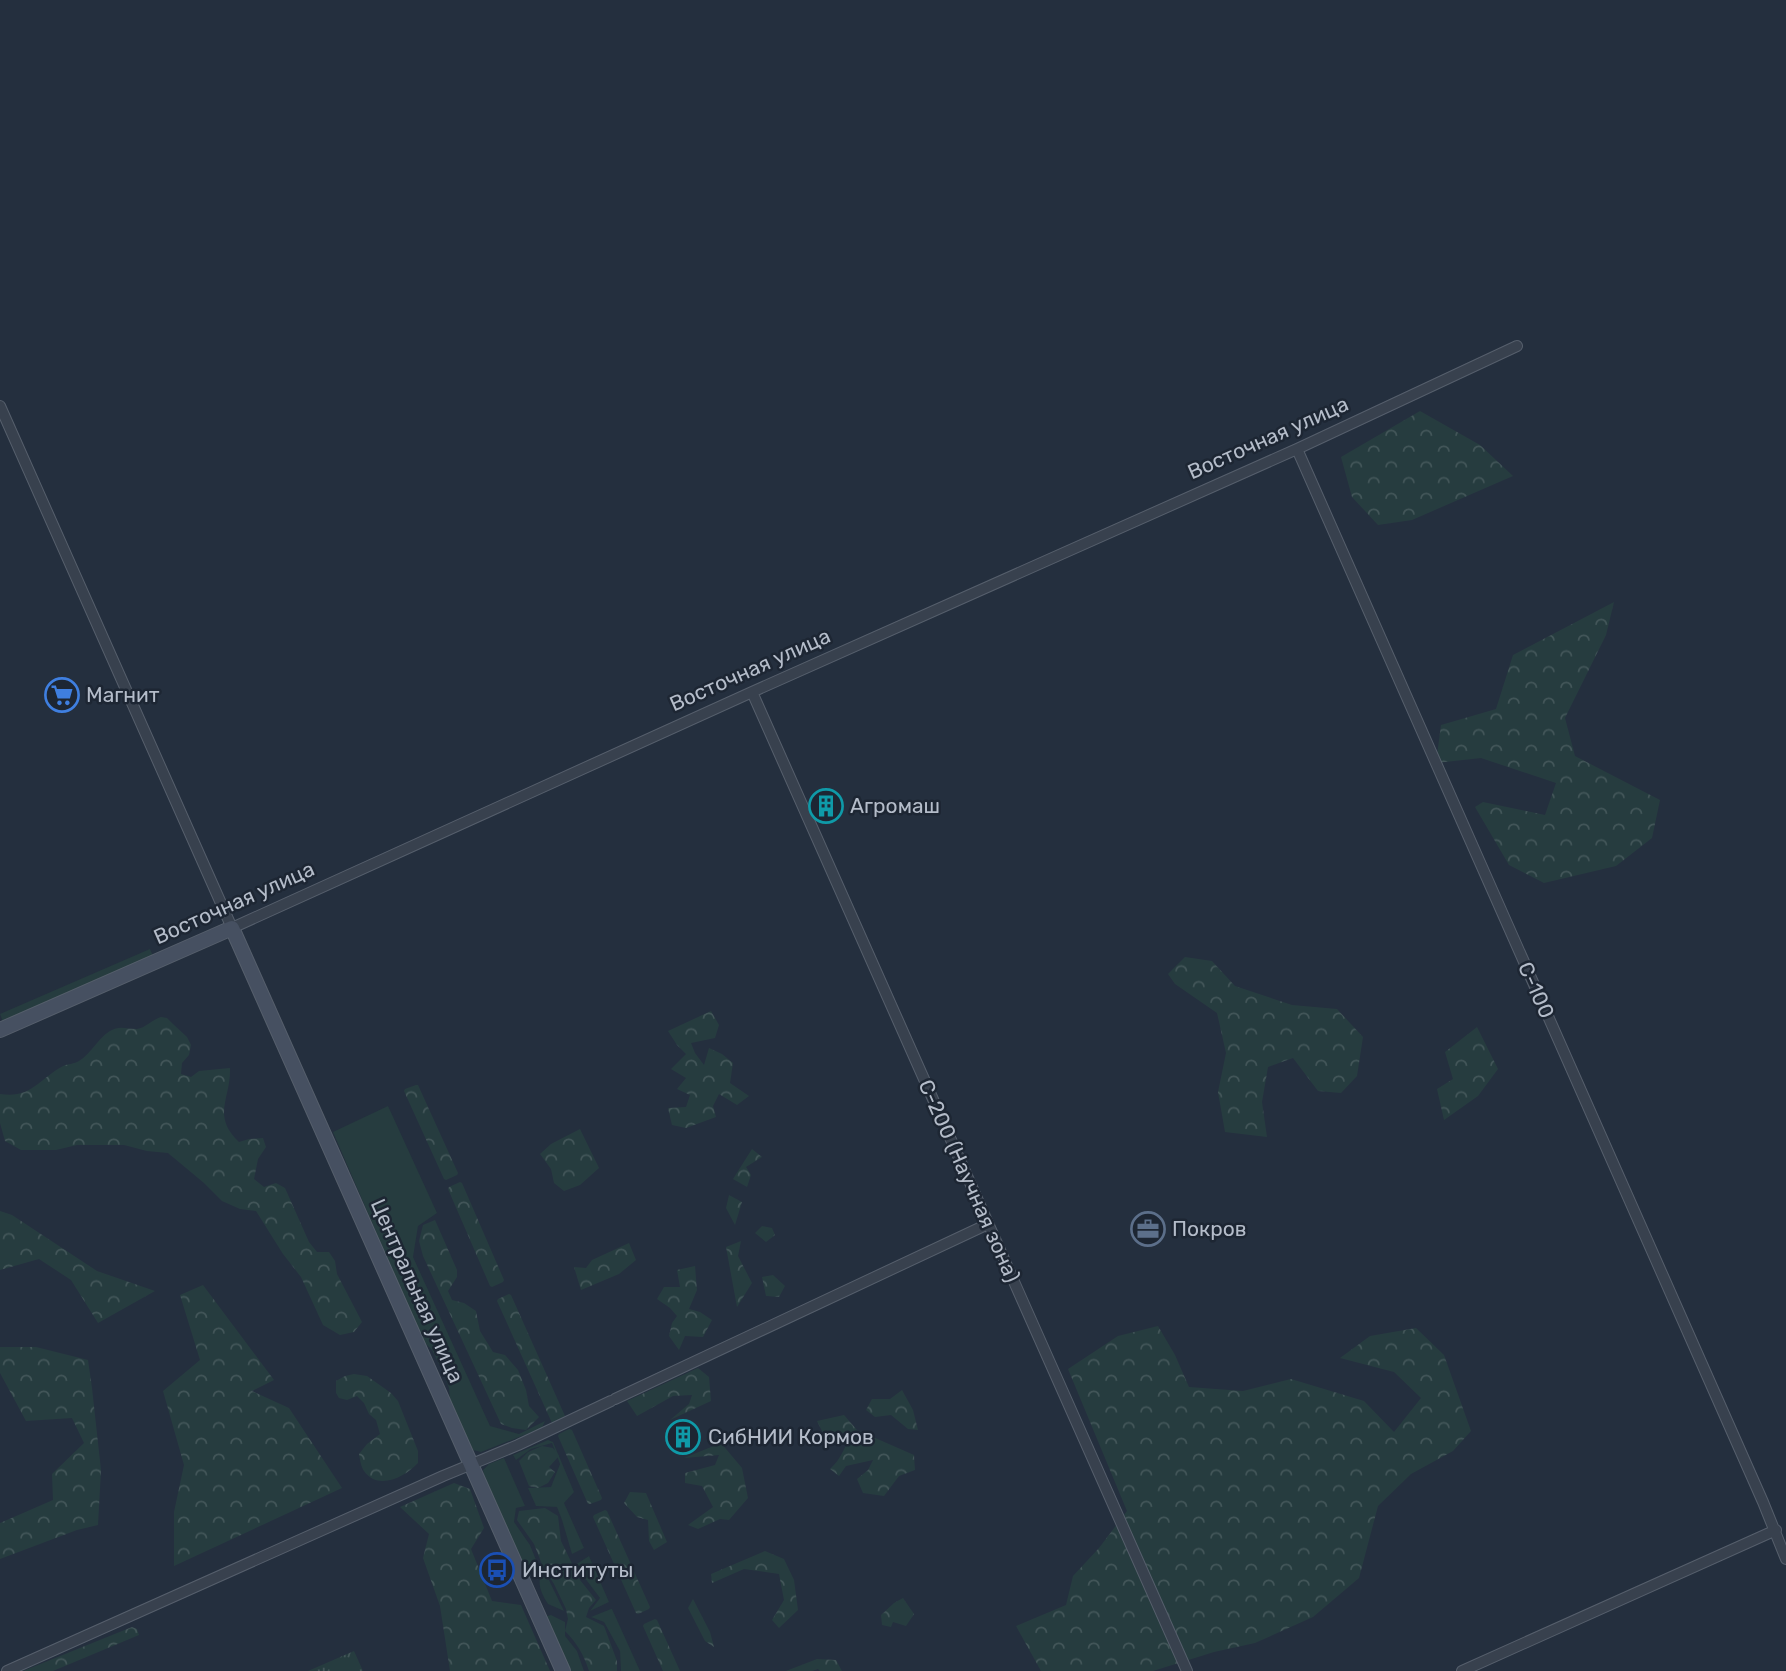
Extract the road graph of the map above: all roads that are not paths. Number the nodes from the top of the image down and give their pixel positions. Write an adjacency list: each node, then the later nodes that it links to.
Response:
1 (1517, 346): 3 (street, Восточная улица)
2 (0, 406): 5 (street)
3 (1297, 449): 4 (street, Восточная улица); 9 (street, С-100)
4 (752, 692): 5 (street, Восточная улица); 7 (street, С-200 (Научная зона))
5 (232, 928): 6 (main road, Восточная улица); 8 (main road, Центральная улица)
6 (0, 1030)
7 (988, 1224): 8 (street); 13 (street, С-200 (Научная зона))
8 (471, 1464): 11 (street); 12 (main road, Центральная улица)
9 (1776, 1531): 10 (street, С-100); 14 (street)
10 (1786, 1559)
11 (7, 1671)
12 (563, 1671)
13 (1187, 1671)
14 (1462, 1671)

